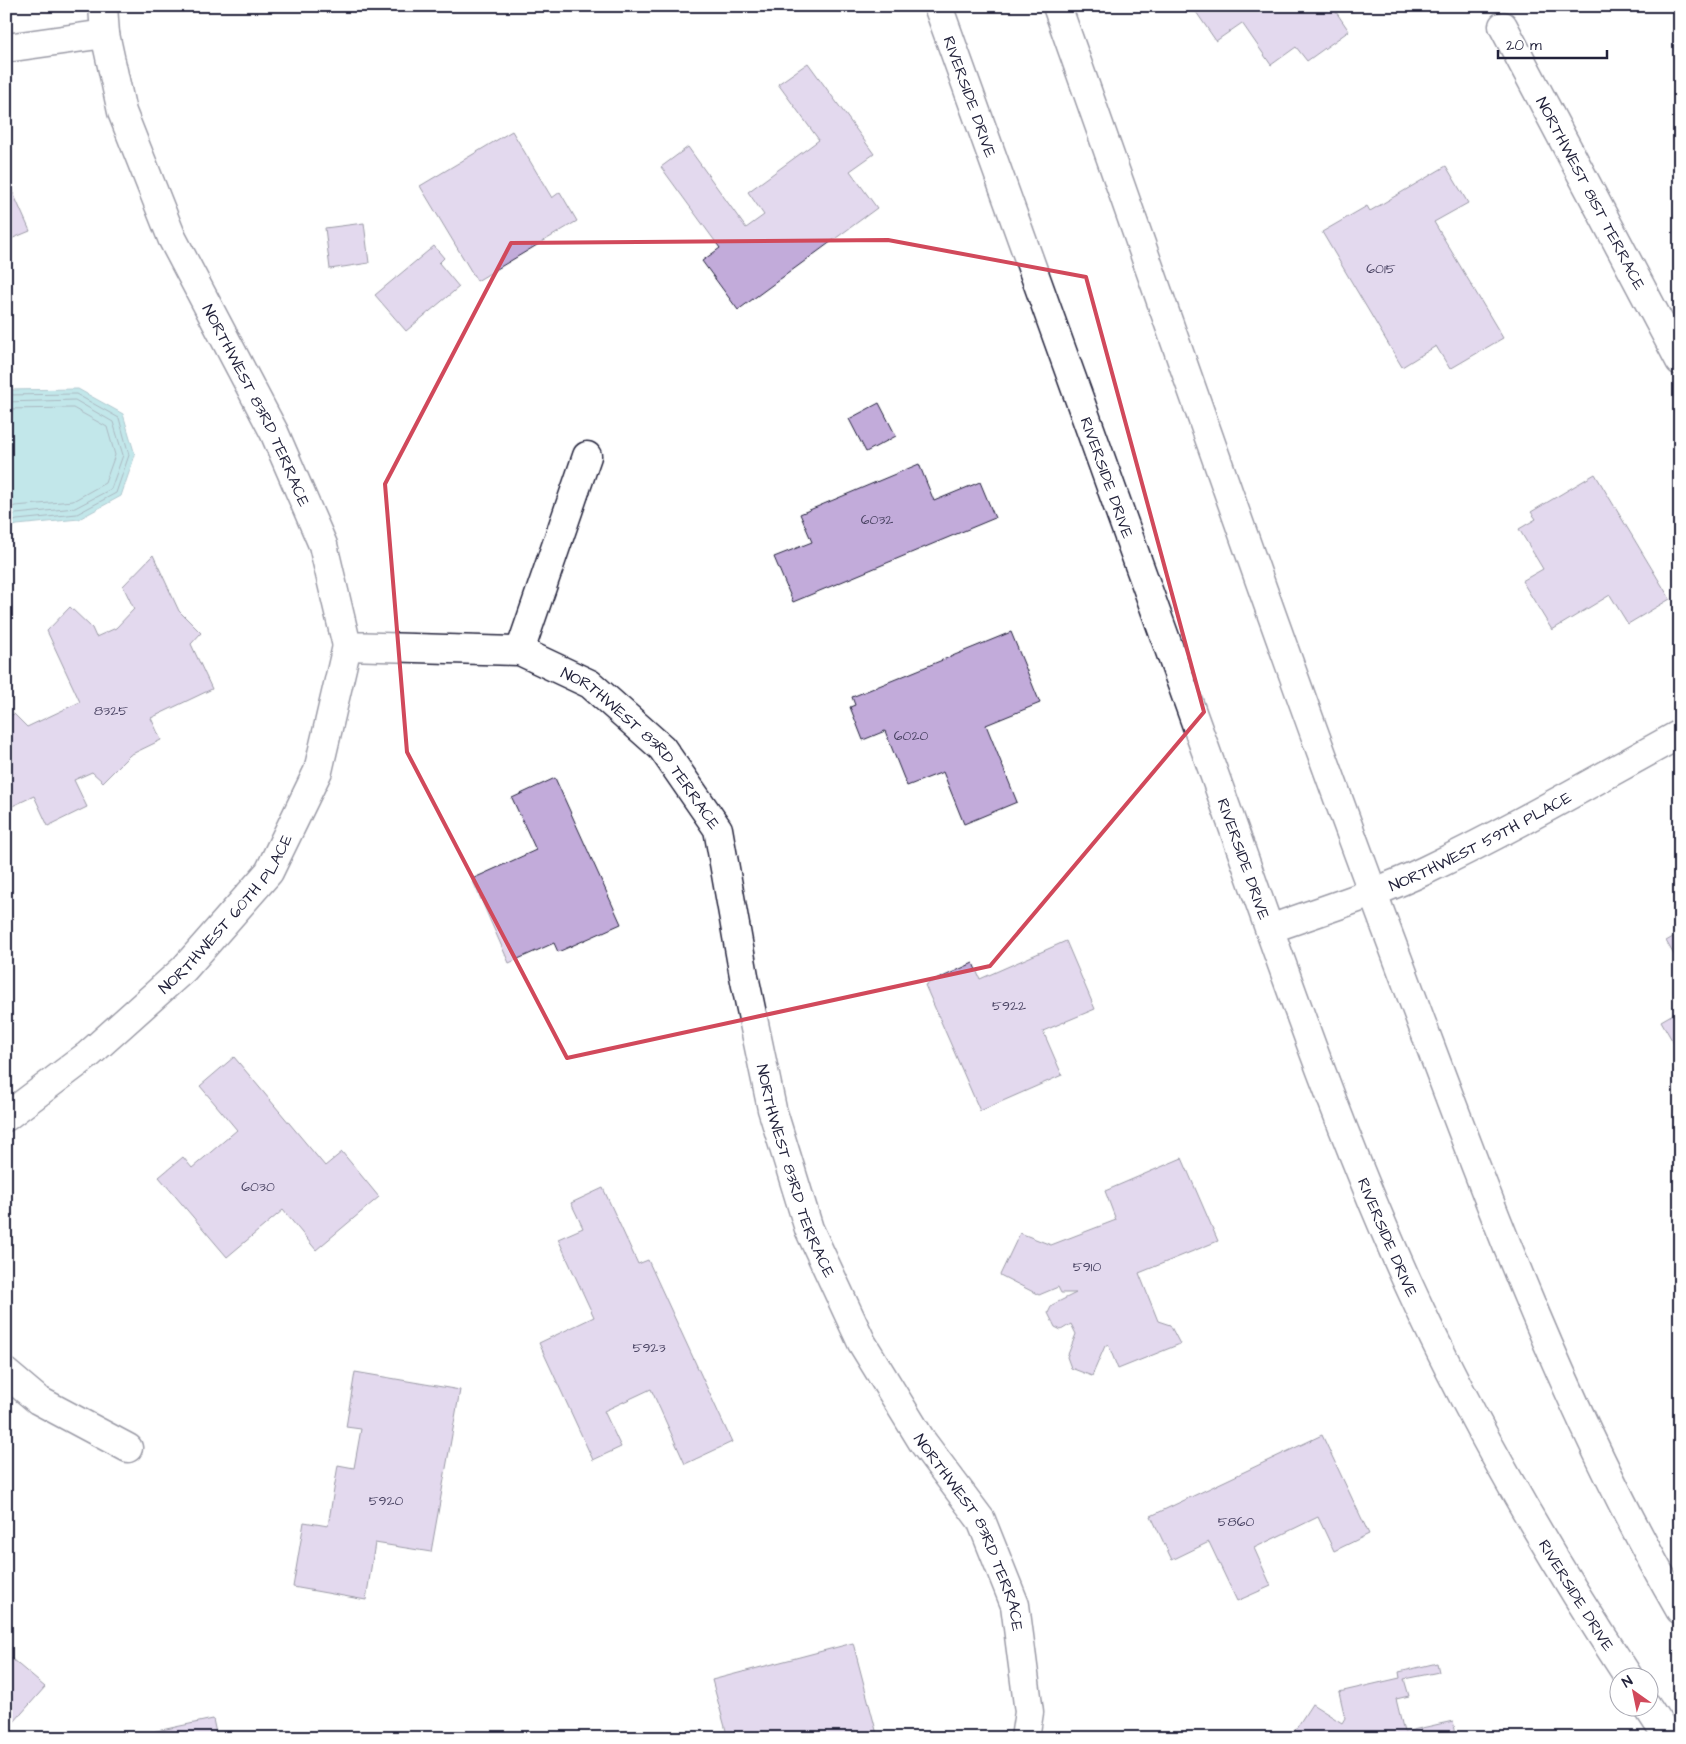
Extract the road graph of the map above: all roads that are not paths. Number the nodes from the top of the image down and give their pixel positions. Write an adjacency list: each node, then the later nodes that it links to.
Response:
1 (103, 6): 5 (street, NORTHWEST 83RD TERRACE)
2 (938, 6): 13 (street, RIVERSIDE DRIVE)
3 (1057, 6): 12 (street)
4 (1503, 26): 7 (street, NORTHWEST 81ST TERRACE)
5 (105, 34): 6 (street); 9 (street, NORTHWEST 83RD TERRACE)
6 (6, 48)
7 (1680, 361)
8 (587, 456): 10 (street)
9 (347, 646): 10 (street, NORTHWEST 83RD TERRACE); 14 (street, NORTHWEST 60TH PLACE)
10 (520, 651): 20 (street, NORTHWEST 83RD TERRACE)
11 (1680, 734): 12 (street, NORTHWEST 59TH PLACE)
12 (1372, 892): 13 (street, NORTHWEST 59TH PLACE); 17 (street)
13 (1270, 929): 18 (street, RIVERSIDE DRIVE)
14 (6, 1117)
15 (6, 1373): 16 (street)
16 (128, 1448)
17 (1680, 1610)
18 (1621, 1666)
19 (1654, 1716): 21 (street)
20 (1025, 1738)
21 (1668, 1738)

